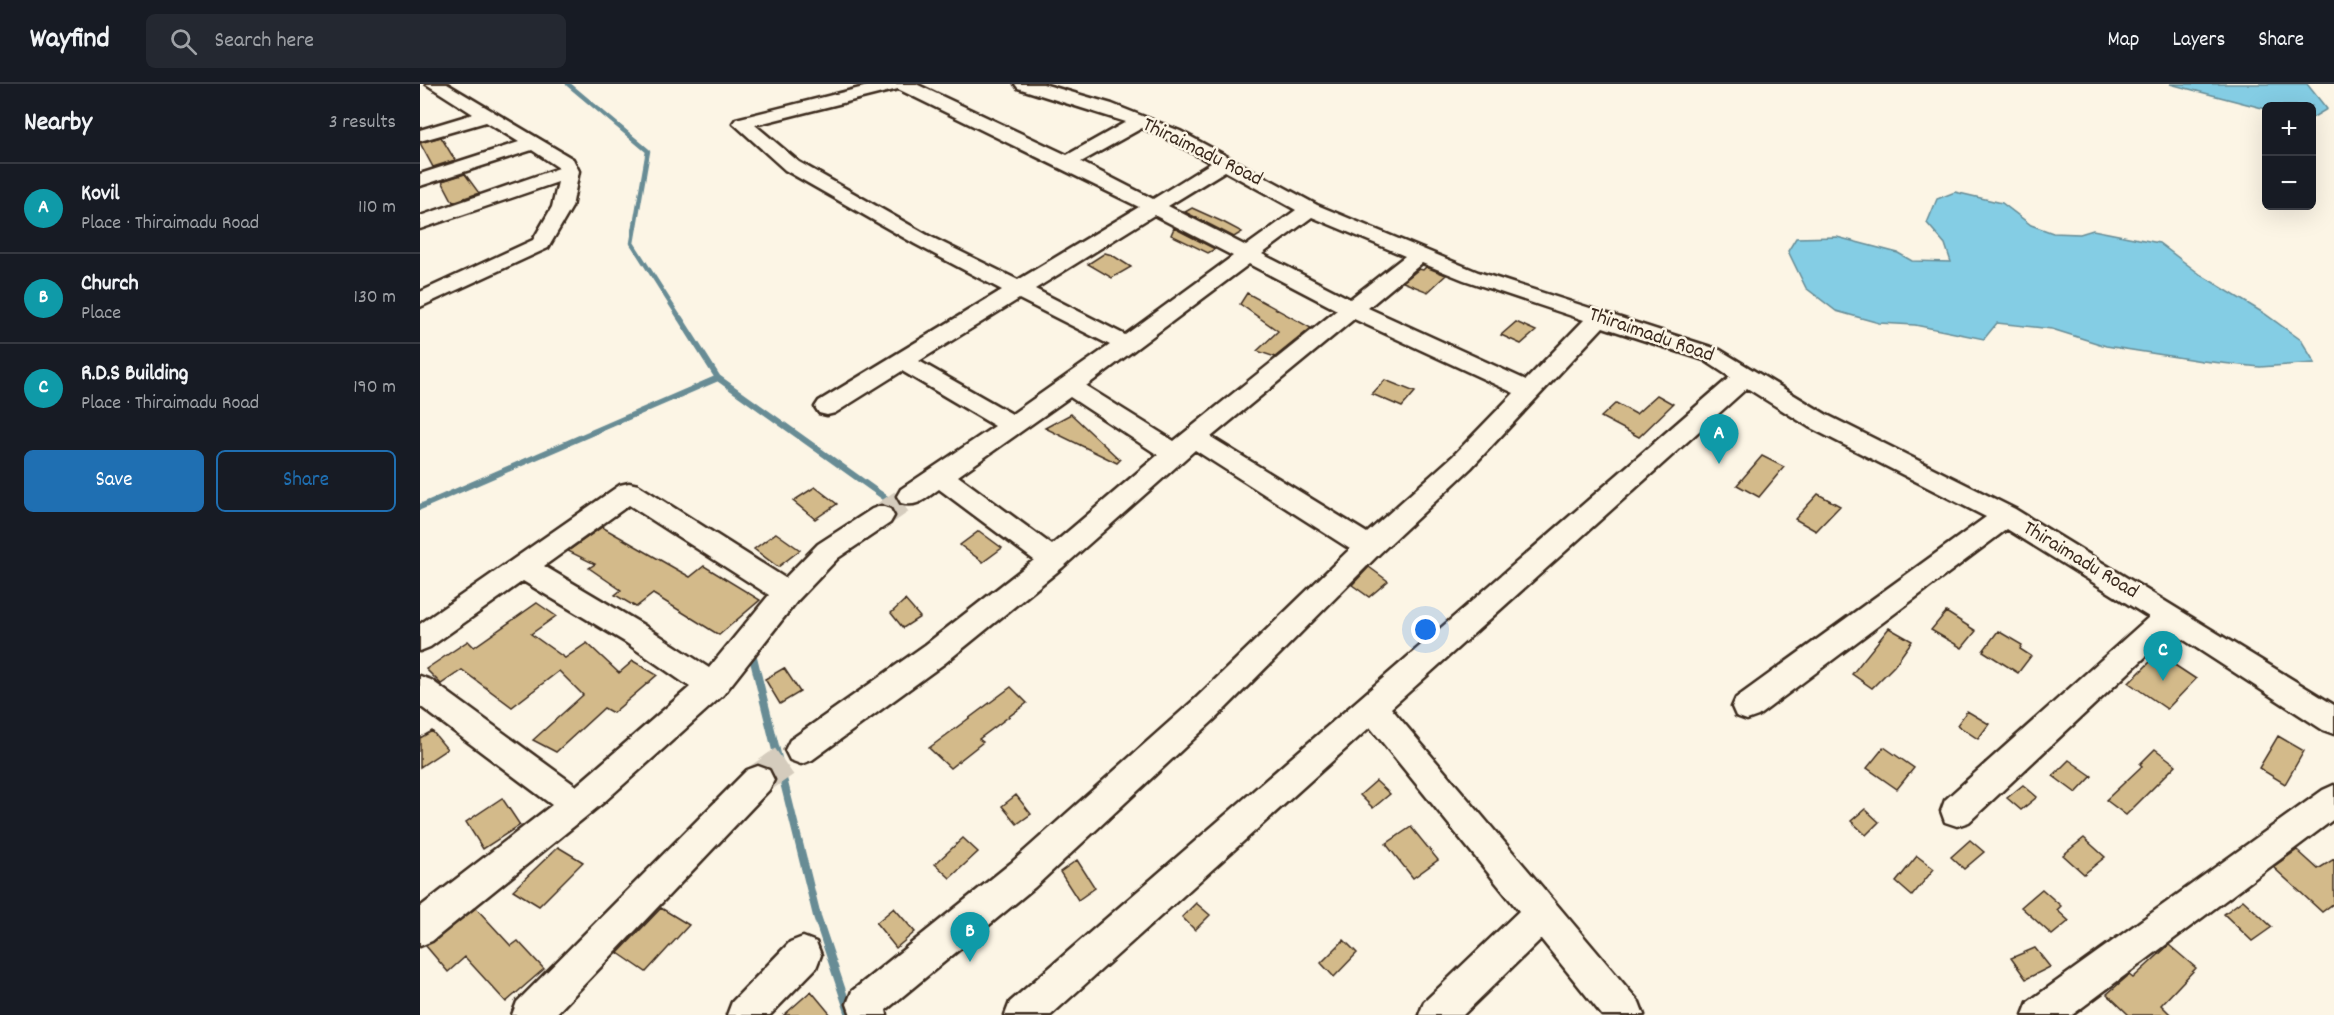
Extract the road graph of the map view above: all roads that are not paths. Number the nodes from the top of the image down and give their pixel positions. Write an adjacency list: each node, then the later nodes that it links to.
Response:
1 (896, 84): 19 (street)
2 (902, 84): 10 (street)
3 (1024, 84): 7 (street, Thiraimadu Road)
4 (440, 87): 5 (street); 6 (street)
5 (420, 97)
6 (487, 116): 8 (street); 9 (street)
7 (1140, 122): 10 (street); 11 (street, Thiraimadu Road)
8 (420, 136)
9 (533, 144): 12 (street); 13 (street)
10 (1067, 162): 14 (street)
11 (1223, 164): 14 (street); 15 (street, Thiraimadu Road)
12 (570, 171): 16 (street); 20 (street)
13 (420, 180)
14 (1151, 207): 18 (street); 19 (street)
15 (1310, 209): 17 (street, Thiraimadu Road); 18 (street)
16 (420, 223)
17 (1420, 254): 21 (street); 22 (street, Thiraimadu Road)
18 (1245, 256): 21 (street); 23 (street)
19 (1021, 290): 23 (street); 24 (street)
20 (420, 300)
21 (1352, 309): 27 (street); 30 (street)
22 (1599, 318): 25 (street, Thiraimadu Road); 27 (street)
23 (1125, 344): 26 (street)
24 (903, 361): 28 (street); 29 (street)
25 (1746, 376): 35 (street, Thiraimadu Road); 44 (street)
26 (1070, 386): 29 (street); 31 (street)
27 (1529, 391): 36 (street)
28 (827, 407)
29 (1012, 425): 32 (street)
30 (1194, 438): 31 (street); 36 (street)
31 (1175, 454): 37 (street)
32 (940, 476): 33 (street); 37 (street)
33 (910, 496)
34 (881, 516): 39 (street)
35 (2006, 516): 40 (street, Thiraimadu Road); 45 (street)
36 (1369, 547): 57 (street)
37 (1053, 560): 47 (street)
38 (523, 567): 39 (street); 41 (street); 42 (street)
39 (787, 593): 42 (street)
40 (2170, 616): 46 (street, Thiraimadu Road); 51 (street)
41 (420, 639)
42 (712, 686): 50 (street)
43 (420, 689): 50 (street)
44 (1372, 707): 52 (street); 58 (street)
45 (1748, 707)
46 (2334, 721)
47 (801, 750)
48 (758, 780): 55 (street)
49 (2334, 800): 61 (street)
50 (577, 805): 53 (street)
51 (1957, 811)
52 (1542, 913): 59 (street); 60 (street)
53 (420, 929)
54 (803, 954): 56 (street)
55 (530, 1015)
56 (745, 1015)
57 (869, 1015)
58 (1023, 1015)
59 (1437, 1015)
60 (1626, 1015)
61 (2041, 1015)

